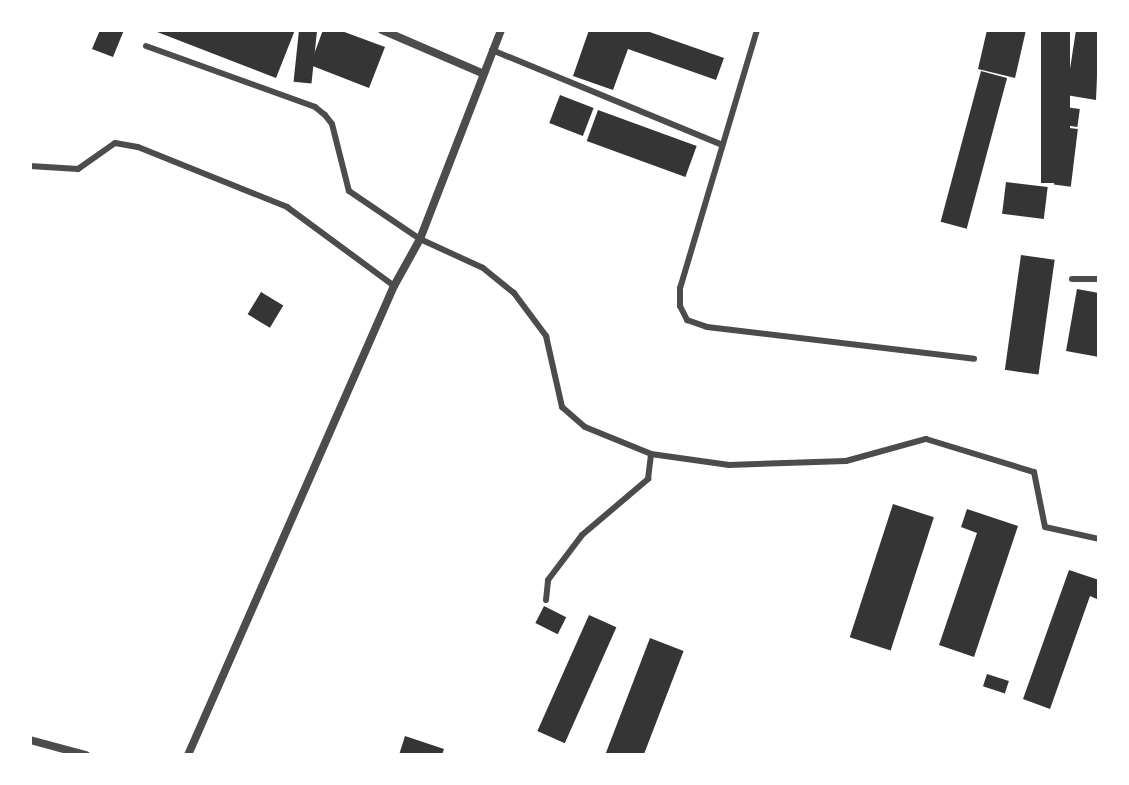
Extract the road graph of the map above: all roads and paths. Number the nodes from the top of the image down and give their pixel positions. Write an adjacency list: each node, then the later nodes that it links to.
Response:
1 (382, 30): 6 (street)
2 (501, 30): 5 (street)
3 (757, 30): 7 (lane)
4 (146, 46): 9 (lane)
5 (492, 50): 6 (street); 7 (lane)
6 (482, 73): 9 (street)
7 (722, 145): 13 (lane)
8 (30, 166): 12 (lane)
9 (420, 239): 12 (street); 14 (lane)
10 (1072, 279): 11 (lane)
11 (1099, 279)
12 (394, 286): 18 (street)
13 (974, 359)
14 (651, 454): 15 (lane); 16 (lane)
15 (1099, 539)
16 (546, 600)
17 (32, 743): 19 (street)
18 (189, 752): 20 (street)
19 (86, 755)
20 (200, 755)

